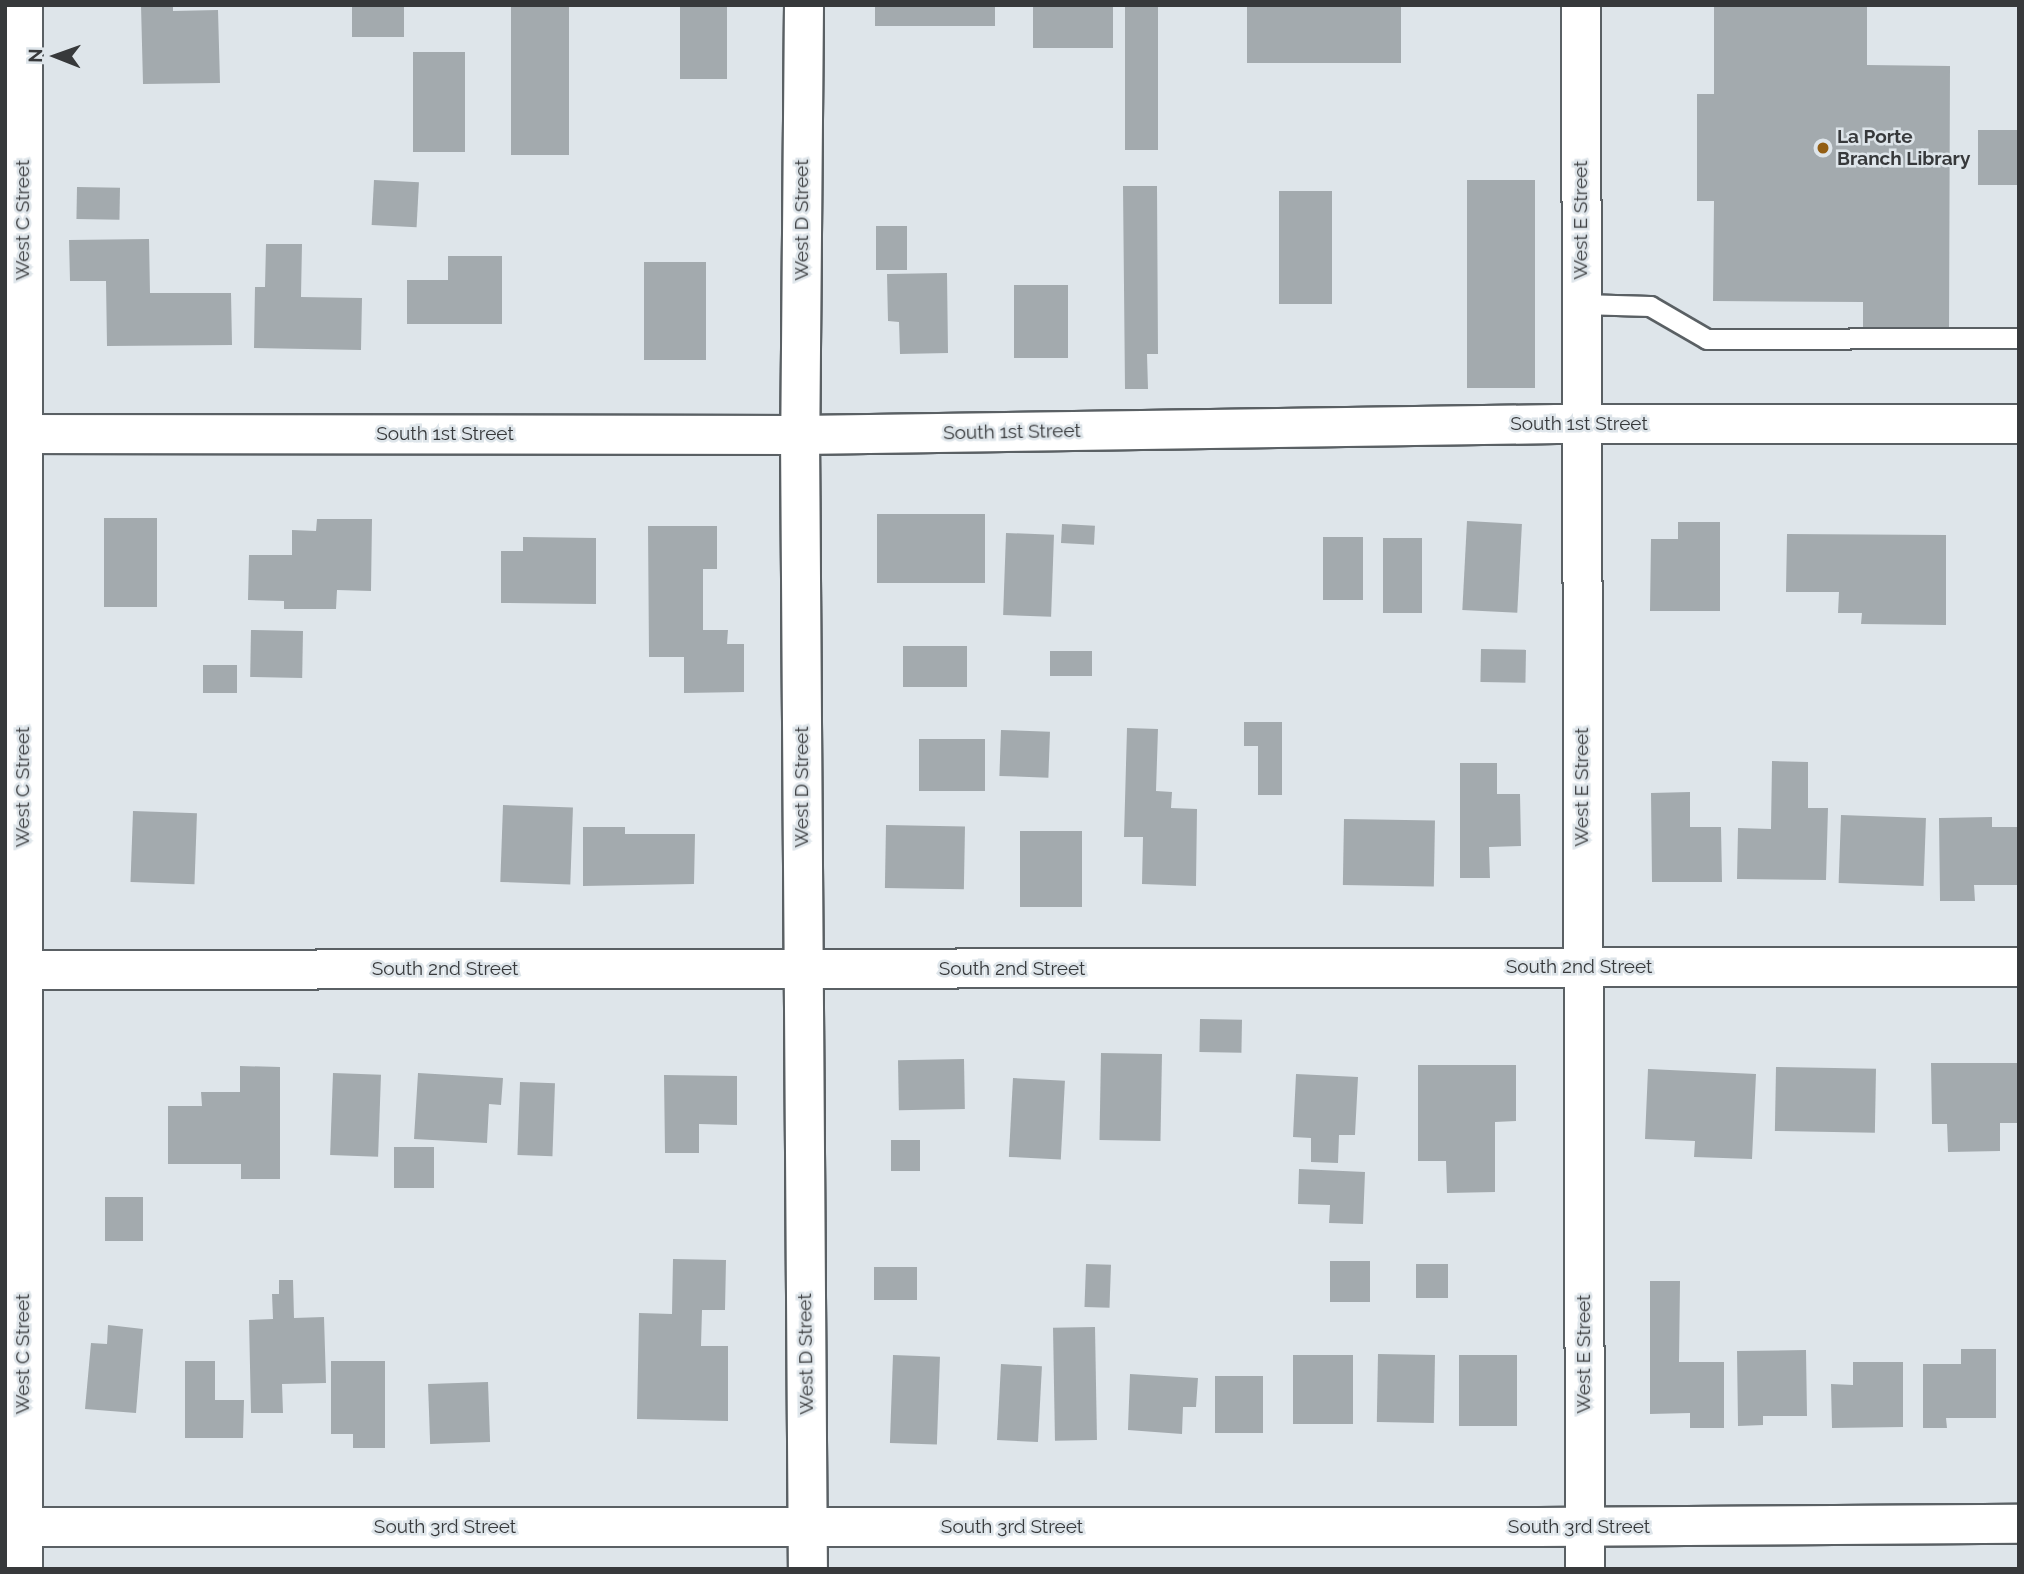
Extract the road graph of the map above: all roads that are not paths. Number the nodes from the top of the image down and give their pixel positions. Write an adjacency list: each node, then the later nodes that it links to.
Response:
1 (23, 5): 8 (street, West C Street)
2 (804, 5): 9 (street, West D Street)
3 (1581, 5): 4 (street, West E Street)
4 (1581, 304): 5 (lane); 6 (street, West E Street)
5 (2019, 338)
6 (1580, 424): 7 (street, South 1st Street); 9 (street, South 1st Street); 10 (street, West E Street)
7 (2019, 424)
8 (14, 434): 9 (street, South 1st Street); 13 (street, West C Street)
9 (800, 435): 12 (street, West D Street)
10 (1583, 967): 11 (street, South 2nd Street); 12 (street, South 2nd Street); 17 (street, West E Street)
11 (2019, 967)
12 (802, 969): 13 (street, South 2nd Street); 16 (street, West D Street)
13 (14, 970): 15 (street, West C Street)
14 (2019, 1524): 17 (street, South 3rd Street)
15 (14, 1527): 16 (street, South 3rd Street); 18 (street, West C Street)
16 (808, 1527): 17 (street, South 3rd Street); 19 (street, West D Street)
17 (1585, 1527): 20 (street, West E Street)
18 (23, 1569)
19 (808, 1569)
20 (1585, 1569)

